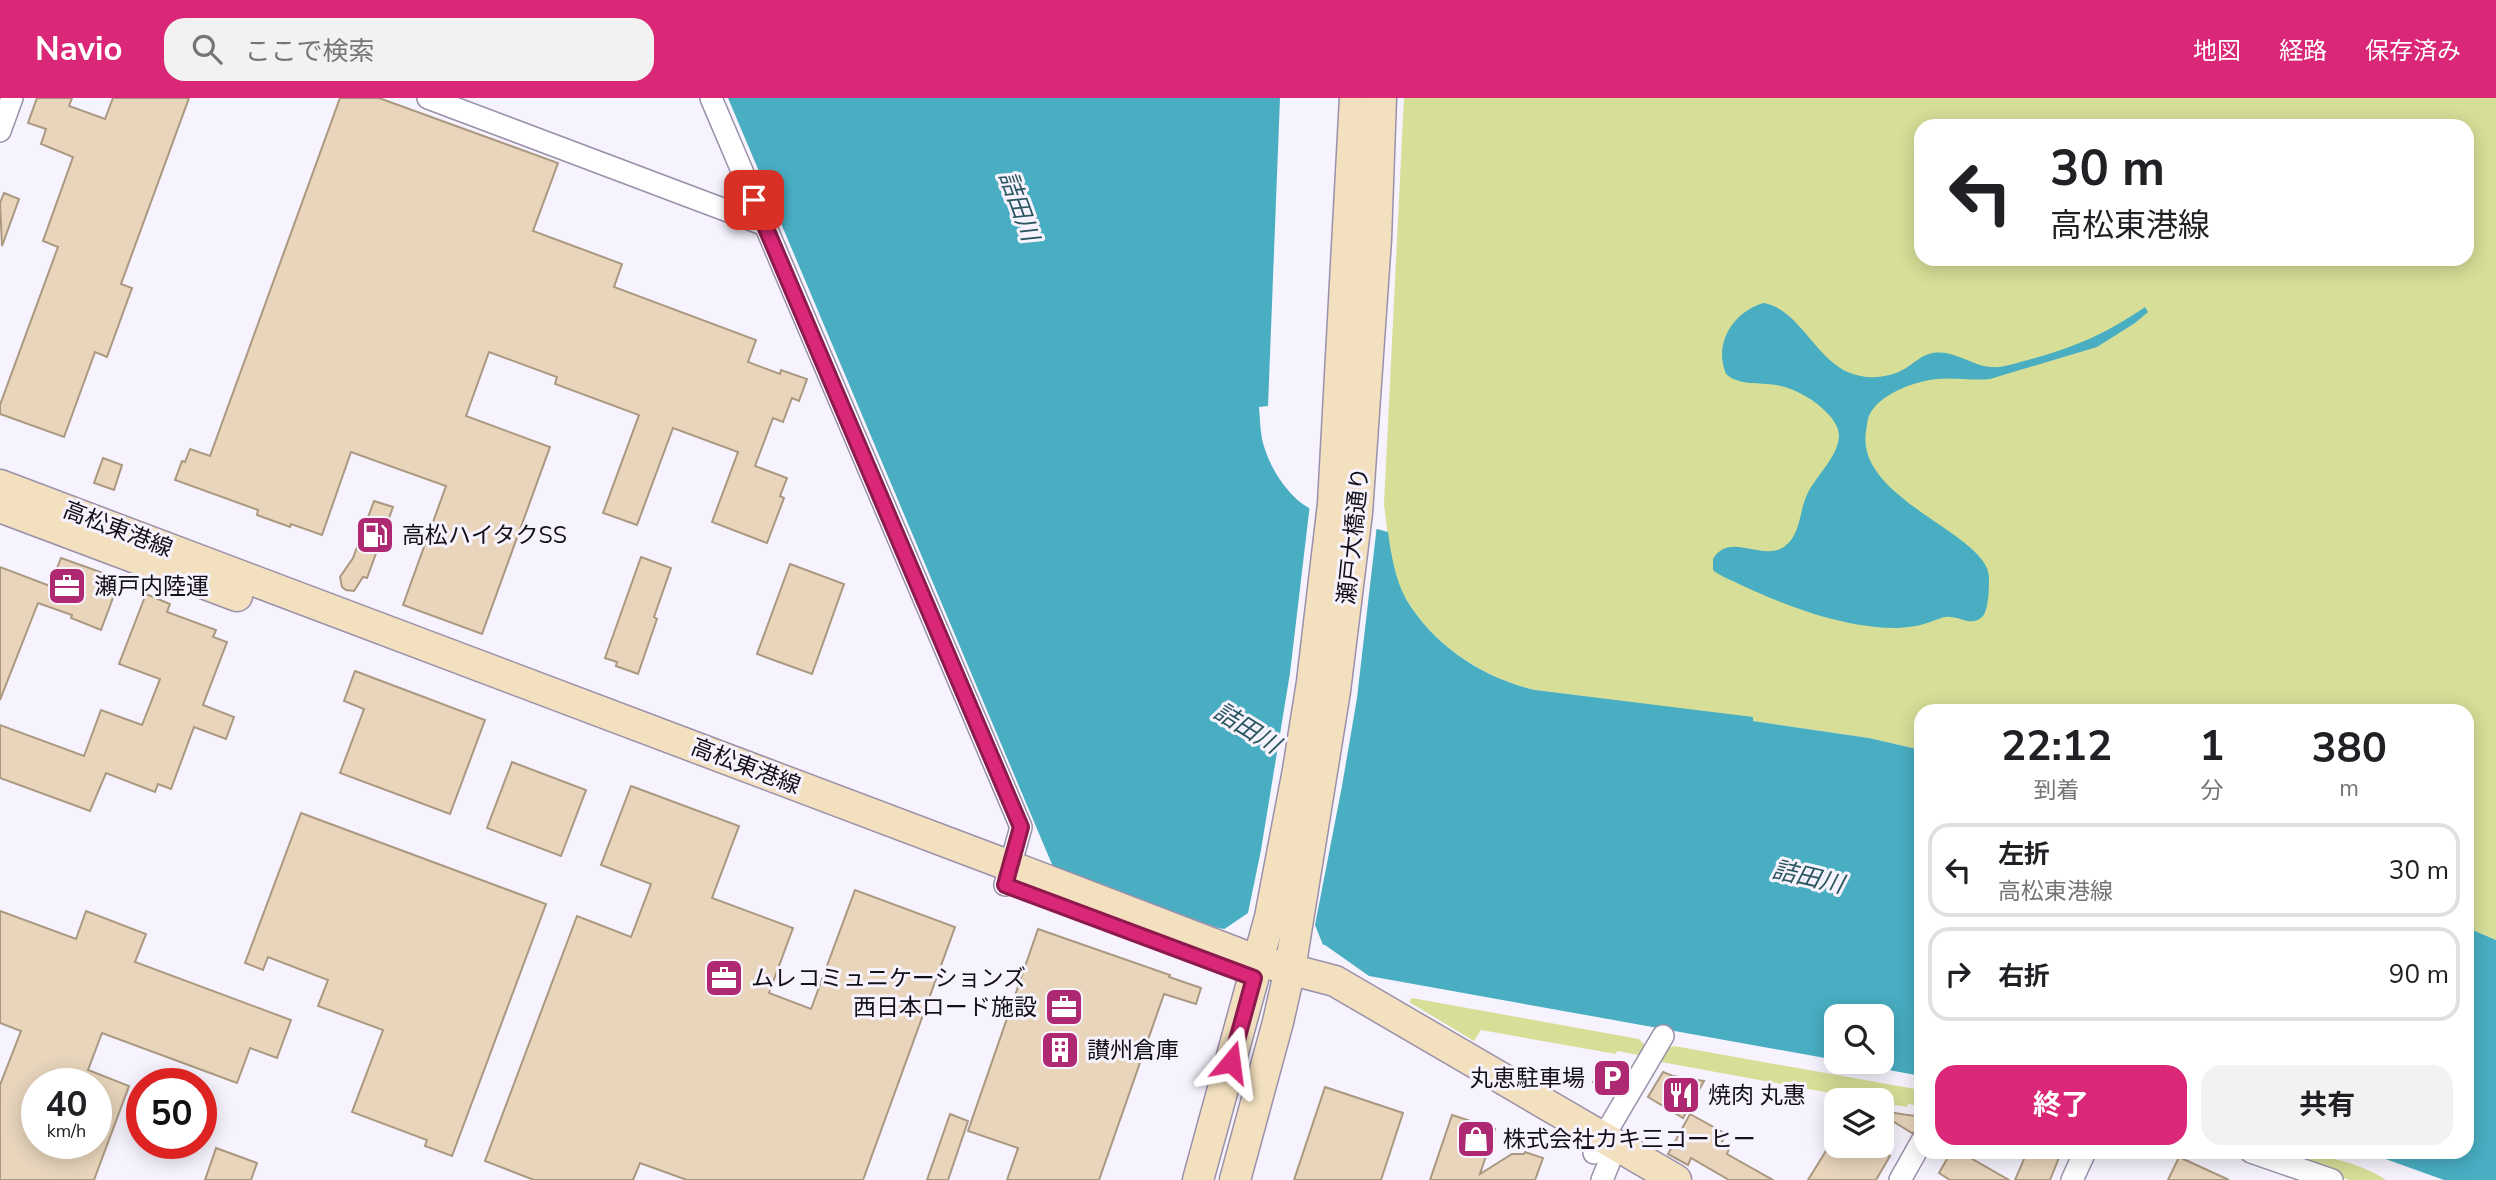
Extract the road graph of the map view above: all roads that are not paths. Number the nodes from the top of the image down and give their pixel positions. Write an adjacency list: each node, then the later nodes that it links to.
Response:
1 (12, 98): 6 (street)
2 (428, 98): 7 (street)
3 (711, 98): 7 (street)
4 (1355, 98): 10 (main road, 瀬戸大橋通り)
5 (1381, 98): 10 (main road, 瀬戸大橋通り)
6 (0, 131)
7 (765, 225): 11 (street)
8 (0, 485): 11 (main road, 高松東港線)
9 (0, 507): 11 (main road, 高松東港線)
10 (1345, 509): 12 (main road, 瀬戸大橋通り); 13 (main road, 瀬戸大橋通り)
11 (1008, 876): 12 (main road, 高松東港線)
12 (1258, 961): 13 (main road, 高松東港線); 19 (main road)
13 (1289, 969): 16 (main road, 高松東港線); 20 (main road)
14 (1663, 1036): 16 (street)
15 (1914, 1155): 23 (street)
16 (1602, 1158): 21 (main road); 22 (main road)
17 (2082, 1159): 24 (street)
18 (2271, 1159): 25 (street)
19 (1198, 1180)
20 (1235, 1180)
21 (1639, 1180)
22 (1676, 1180)
23 (1900, 1180)
24 (2072, 1180)
25 (2332, 1180)

